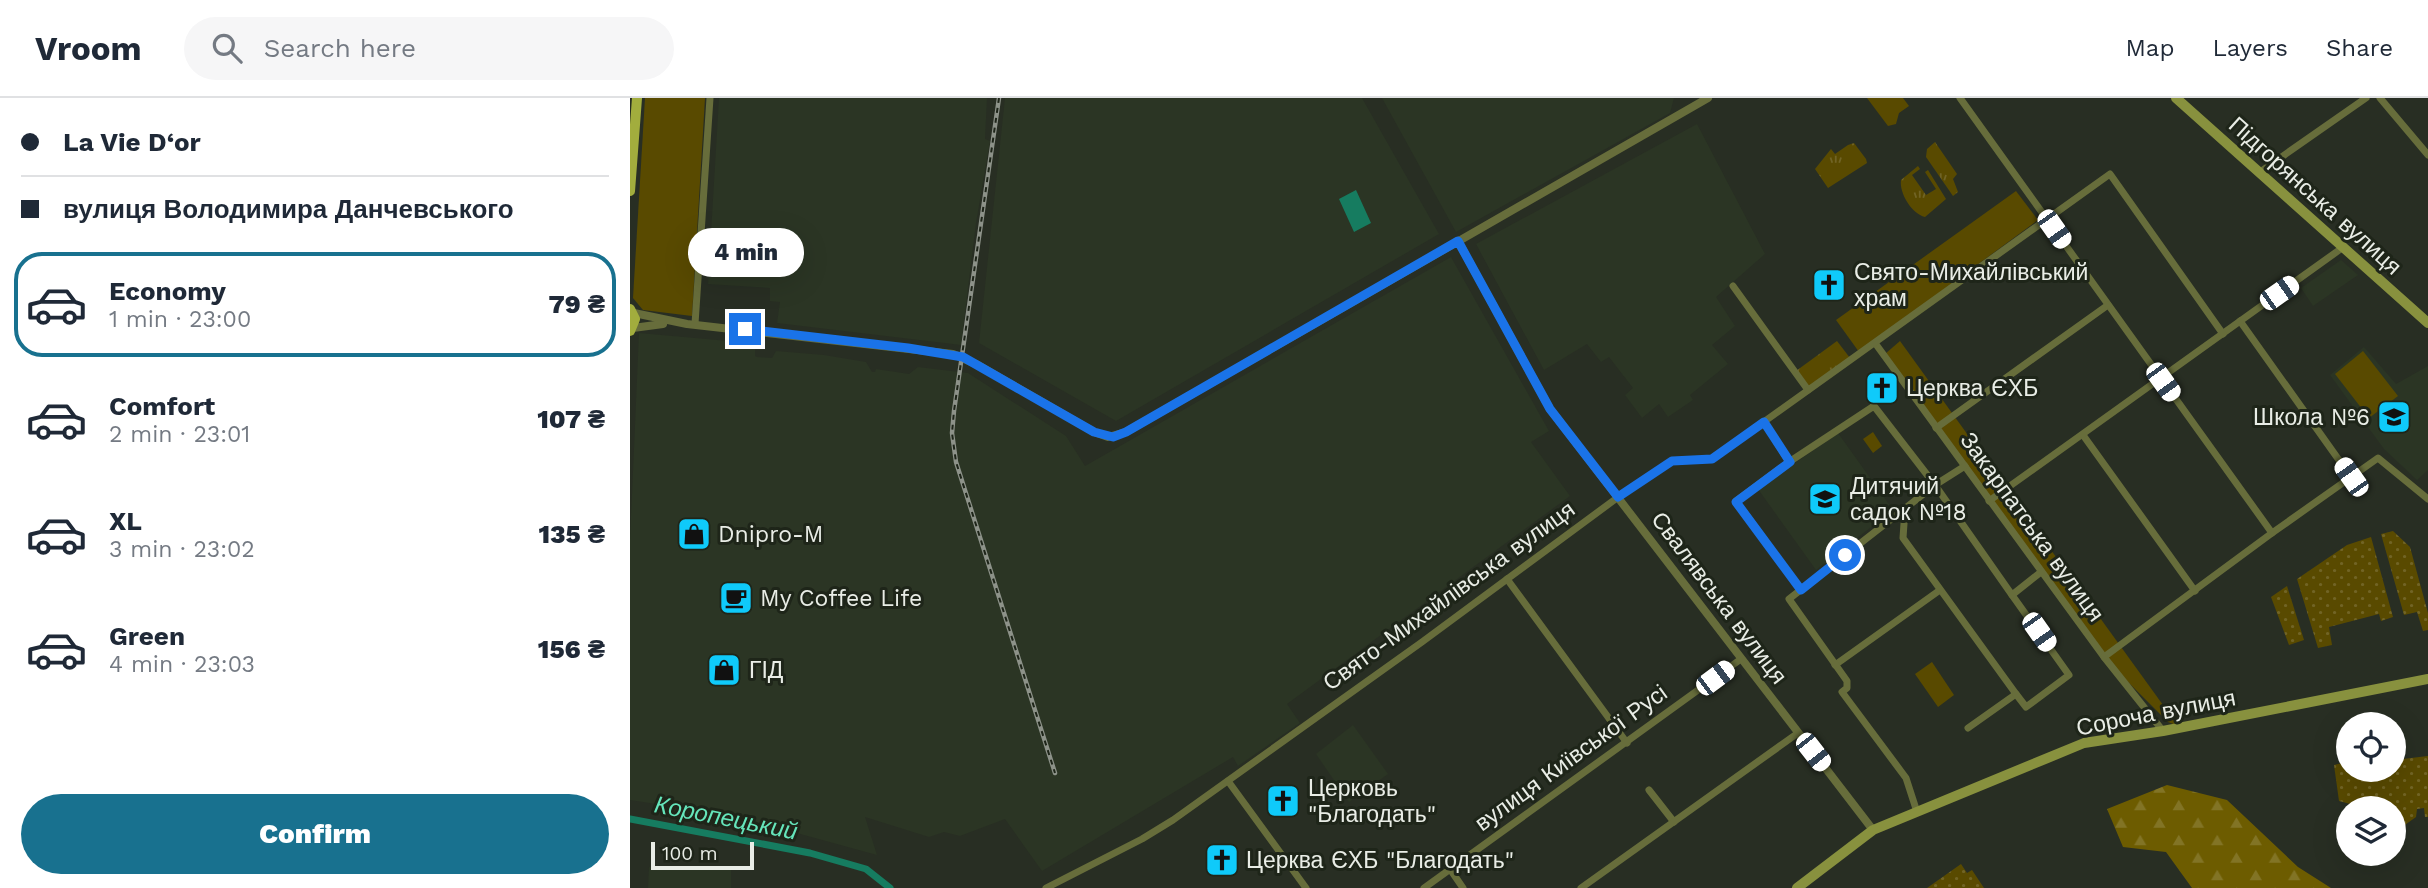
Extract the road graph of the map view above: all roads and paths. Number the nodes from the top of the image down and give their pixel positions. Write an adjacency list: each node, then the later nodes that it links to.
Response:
1 (637, 98): 10 (main road)
2 (709, 98): 22 (street)
3 (1687, 98): 9 (street)
4 (1708, 98): 9 (street)
5 (1960, 98): 14 (street)
6 (2176, 98): 12 (main road, Підгорянська вулиця)
7 (2367, 98): 12 (street)
8 (2380, 98): 11 (street)
9 (1694, 106): 15 (street)
10 (633, 110): 13 (main road)
11 (2428, 155)
12 (2260, 173): 16 (main road, Підгорянська вулиця)
13 (630, 191)
14 (2048, 219): 18 (street); 24 (street, Свято-Михайлівська вулиця); 25 (street, Свято-Михайлівська вулиця)
15 (1458, 241): 22 (street); 35 (street, Свалявська вулиця)
16 (2342, 248): 20 (main road, Підгорянська вулиця); 21 (street)
17 (1733, 286): 27 (street)
18 (2108, 305): 26 (street); 29 (street)
19 (631, 309): 22 (street); 23 (main road)
20 (2426, 317)
21 (2240, 321): 24 (street); 33 (street)
22 (691, 324): 23 (street)
23 (631, 329)
24 (2223, 334): 26 (street)
25 (1875, 343): 27 (street, Свято-Михайлівська вулиця); 29 (street, Закарпатська вулиця)
26 (2161, 378): 30 (street); 39 (street)
27 (1808, 390): 28 (street, Свято-Михайлівська вулиця)
28 (1764, 422): 31 (street); 35 (street, Свято-Михайлівська вулиця)
29 (1936, 428): 32 (street, Закарпатська вулиця)
30 (2083, 435): 37 (street); 44 (street)
31 (1790, 462): 34 (street); 42 (street)
32 (1965, 467): 34 (street); 37 (street, Закарпатська вулиця)
33 (2351, 477): 36 (street); 39 (street)
34 (1936, 485): 38 (street); 45 (street)
35 (1618, 497): 41 (street, Свято-Михайлівська вулиця); 47 (street, Свалявська вулиця)
36 (2428, 499)
37 (1989, 501): 40 (street, Закарпатська вулиця)
38 (1905, 509): 42 (street); 43 (street)
39 (2272, 533): 44 (street)
40 (2041, 572): 45 (street); 46 (street, Закарпатська вулиця)
41 (1507, 579): 54 (street); 55 (street, Свято-Михайлівська вулиця)
42 (1801, 590): 48 (street)
43 (1940, 590): 48 (street); 50 (street)
44 (2195, 590): 46 (street)
45 (2012, 595): 50 (street)
46 (2104, 657): 52 (street, Закарпатська вулиця)
47 (1741, 659): 53 (street, Свалявська вулиця); 54 (street, вулиця Київської Русі)
48 (1835, 665): 57 (street)
49 (2428, 678): 52 (main road, Сороча вулиця)
50 (2015, 694): 51 (street)
51 (1968, 728)
52 (2163, 731): 57 (main road, Сороча вулиця)
53 (1798, 733): 58 (street); 59 (street, Свалявська вулиця)
54 (1627, 743): 60 (street, вулиця Київської Русі)
55 (1228, 781): 61 (street, Свято-Михайлівська вулиця); 62 (street)
56 (1650, 790): 58 (street)
57 (1917, 811): 59 (main road, Сороча вулиця)
58 (1674, 822): 65 (street)
59 (1873, 830): 66 (main road, Сороча вулиця)
60 (1450, 869): 63 (street, вулиця Київської Русі); 64 (street)
61 (1046, 888)
62 (1306, 888)
63 (1424, 888)
64 (1463, 888)
65 (1581, 888)
66 (1797, 888)

